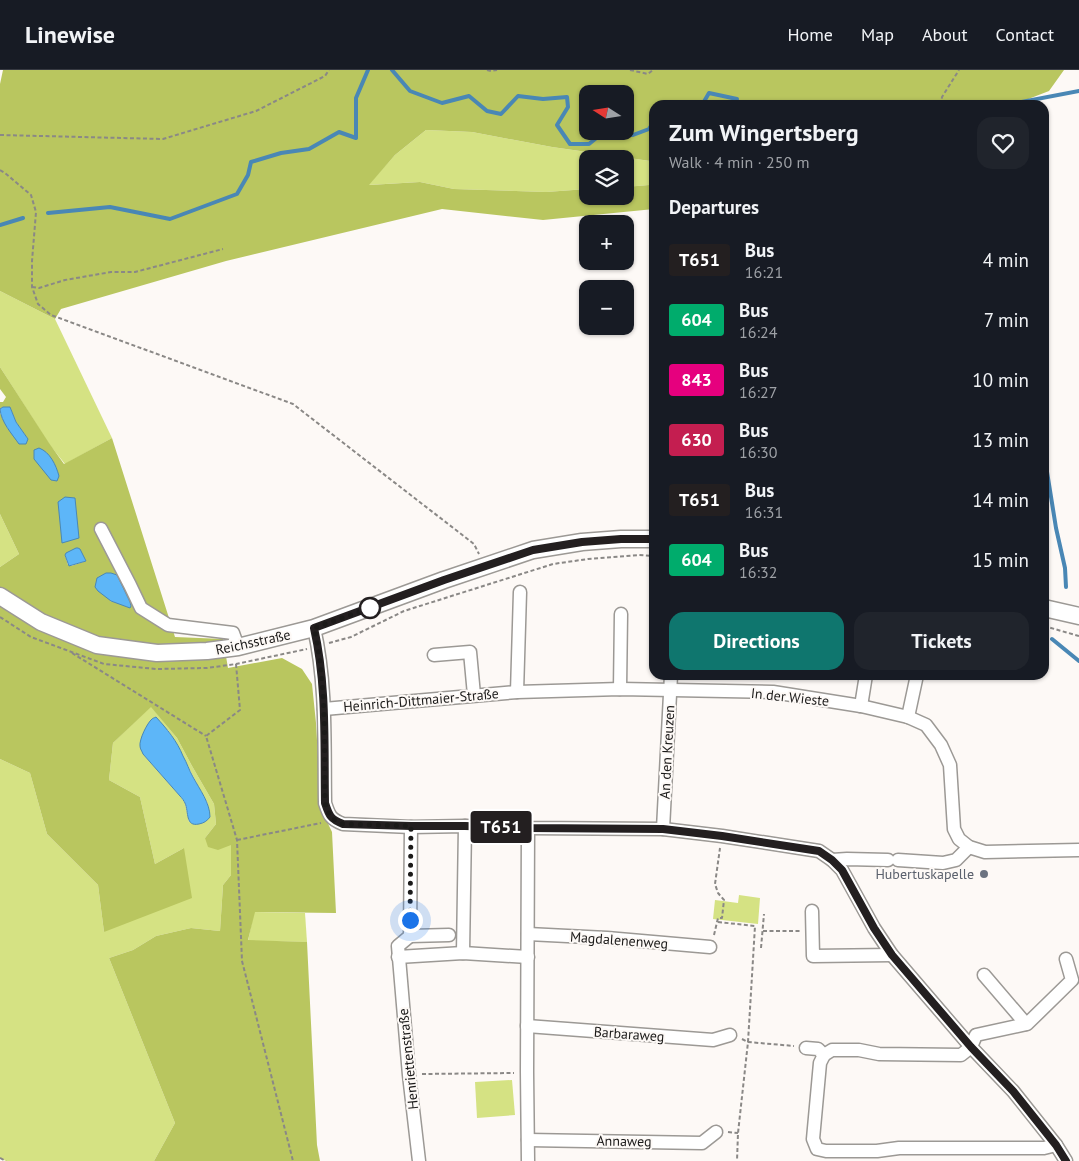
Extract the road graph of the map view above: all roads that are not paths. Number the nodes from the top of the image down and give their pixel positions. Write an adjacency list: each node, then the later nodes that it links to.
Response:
1 (101, 529): 9 (street)
2 (649, 539): 8 (main road, Reichsstraße)
3 (520, 592): 16 (street, Heinrich-Dittmaier-Straße)
4 (0, 596): 9 (main road, Reichsstraße)
5 (1049, 609): 7 (main road)
6 (621, 614): 14 (street)
7 (1079, 616)
8 (314, 628): 9 (main road, Reichsstraße); 19 (street)
9 (238, 647)
10 (434, 655): 17 (street)
11 (671, 680): 15 (street, An den Kreuzen)
12 (865, 680): 18 (street)
13 (915, 680): 20 (street)
14 (620, 689): 15 (street, Heinrich-Dittmaier-Straße); 16 (street, Heinrich-Dittmaier-Straße)
15 (670, 691): 18 (street, In der Wieste); 24 (street, An den Kreuzen)
16 (517, 692): 17 (street, Heinrich-Dittmaier-Straße)
17 (474, 696): 19 (street, Heinrich-Dittmaier-Straße)
18 (861, 706): 20 (street, In der Wieste)
19 (324, 709): 21 (street)
20 (908, 717): 25 (street, In der Wieste)
21 (411, 826): 22 (street); 31 (street)
22 (465, 826): 23 (street); 33 (street)
23 (528, 828): 24 (street); 29 (street)
24 (663, 829): 27 (street)
25 (969, 847): 26 (street); 27 (street)
26 (1079, 850)
27 (832, 860): 34 (street)
28 (812, 911): 34 (street)
29 (528, 934): 32 (street, Magdalenenweg); 35 (street)
30 (449, 935): 31 (street)
31 (410, 936): 36 (street)
32 (710, 947)
33 (463, 953): 35 (street); 36 (street)
34 (892, 955): 42 (street)
35 (528, 957): 40 (street)
36 (398, 958): 48 (street, Henriettenstraße)
37 (1066, 958): 39 (street)
38 (984, 975): 39 (street)
39 (1026, 1024): 42 (street)
40 (528, 1026): 41 (street, Barbaraweg); 46 (street)
41 (730, 1035)
42 (971, 1047): 44 (street); 47 (street)
43 (806, 1048): 44 (street)
44 (824, 1055): 47 (street)
45 (716, 1132): 46 (street, Annaweg)
46 (528, 1140): 49 (street)
47 (1056, 1145): 50 (street)
48 (419, 1161)
49 (528, 1161)
50 (1066, 1161)

